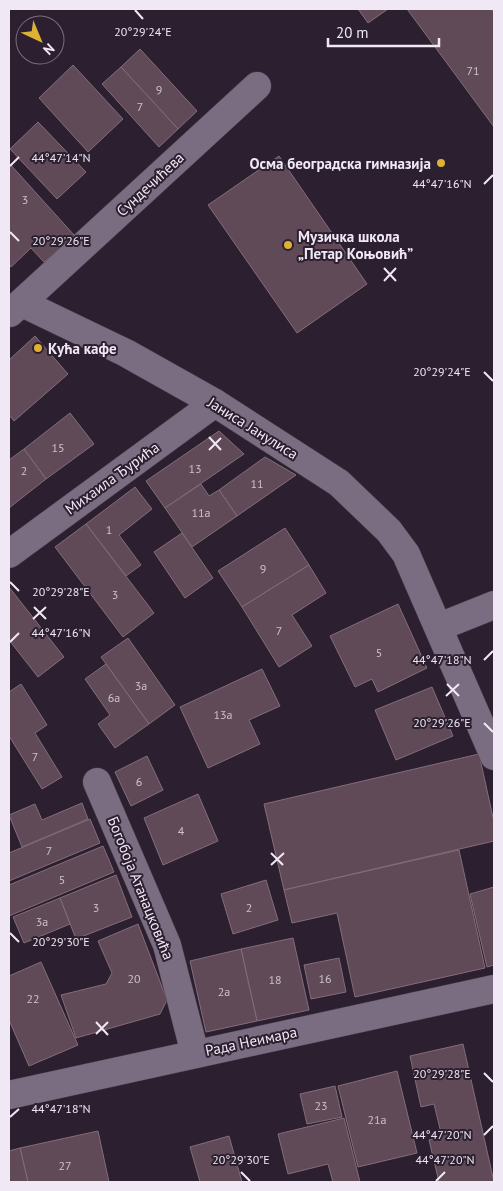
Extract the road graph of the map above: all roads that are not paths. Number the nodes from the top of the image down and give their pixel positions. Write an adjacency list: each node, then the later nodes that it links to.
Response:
1 (257, 86): 2 (street, Сундечићева)
2 (15, 309): 3 (street, Јаниса Јанулиса)
3 (215, 403): 4 (street, Михаила Ђурића); 6 (street, Јаниса Јанулиса)
4 (9, 554)
5 (494, 605): 6 (street)
6 (439, 627): 7 (street, Јаниса Јанулиса)
7 (494, 756)
8 (97, 782): 10 (street, Богобоја Атанацковића)
9 (494, 989): 10 (street, Рада Неимара)
10 (195, 1054): 11 (street, Рада Неимара)
11 (9, 1095)

